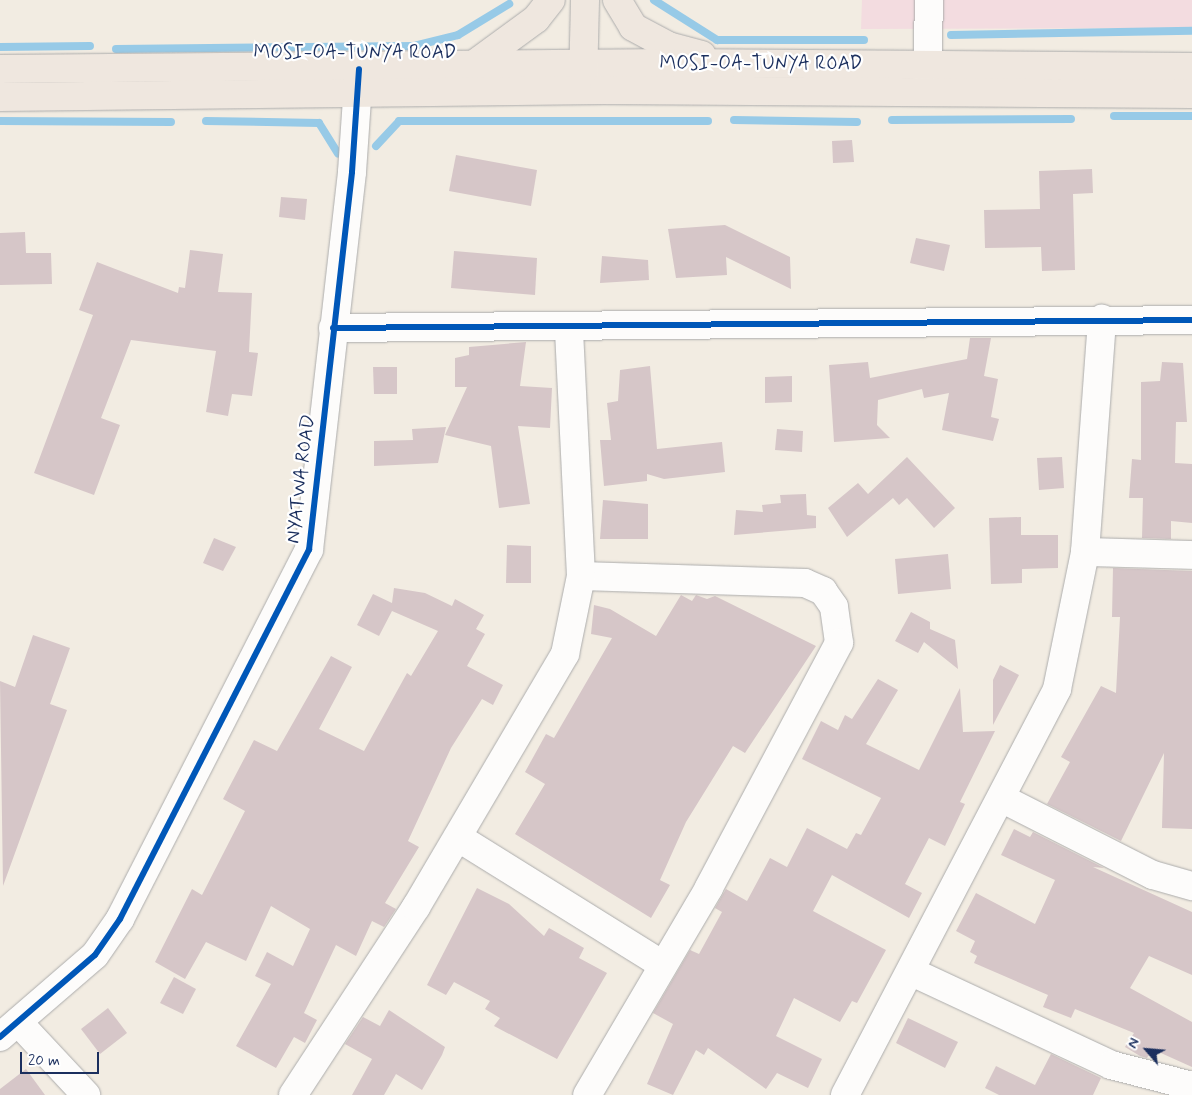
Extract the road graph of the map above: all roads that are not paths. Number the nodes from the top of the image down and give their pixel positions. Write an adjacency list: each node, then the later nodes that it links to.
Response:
1 (551, 0): 8 (main road)
2 (585, 0): 10 (main road)
3 (617, 0): 5 (main road)
4 (929, 0): 6 (street)
5 (755, 64): 6 (main road, MOSI-OA-TUNYA ROAD); 10 (main road, MOSI-OA-TUNYA ROAD)
6 (927, 65): 7 (main road, MOSI-OA-TUNYA ROAD); 12 (street)
7 (1192, 67)
8 (469, 68): 10 (main road, MOSI-OA-TUNYA ROAD); 11 (main road, MOSI-OA-TUNYA ROAD)
9 (0, 69): 11 (main road, MOSI-OA-TUNYA ROAD)
10 (583, 78): 11 (main road, MOSI-OA-TUNYA ROAD); 12 (main road, MOSI-OA-TUNYA ROAD)
11 (358, 82): 14 (main road, MOSI-OA-TUNYA ROAD); 18 (street, NYATWA ROAD)
12 (927, 93): 13 (main road, MOSI-OA-TUNYA ROAD)
13 (1192, 94)
14 (0, 97)
15 (1102, 319): 16 (street); 17 (street); 19 (street)
16 (1192, 320)
17 (570, 327): 18 (street); 21 (street)
18 (333, 328): 27 (street, NYATWA ROAD)
19 (1086, 552): 20 (street); 22 (street)
20 (1192, 555)
21 (581, 576): 23 (street); 25 (street)
22 (1001, 798): 24 (street); 26 (street)
23 (459, 838): 25 (street); 30 (street)
24 (1192, 886)
25 (663, 965): 31 (street)
26 (912, 972): 28 (street); 32 (street)
27 (9, 1030): 29 (street)
28 (1192, 1086)
29 (86, 1095)
30 (293, 1095)
31 (587, 1095)
32 (845, 1095)

